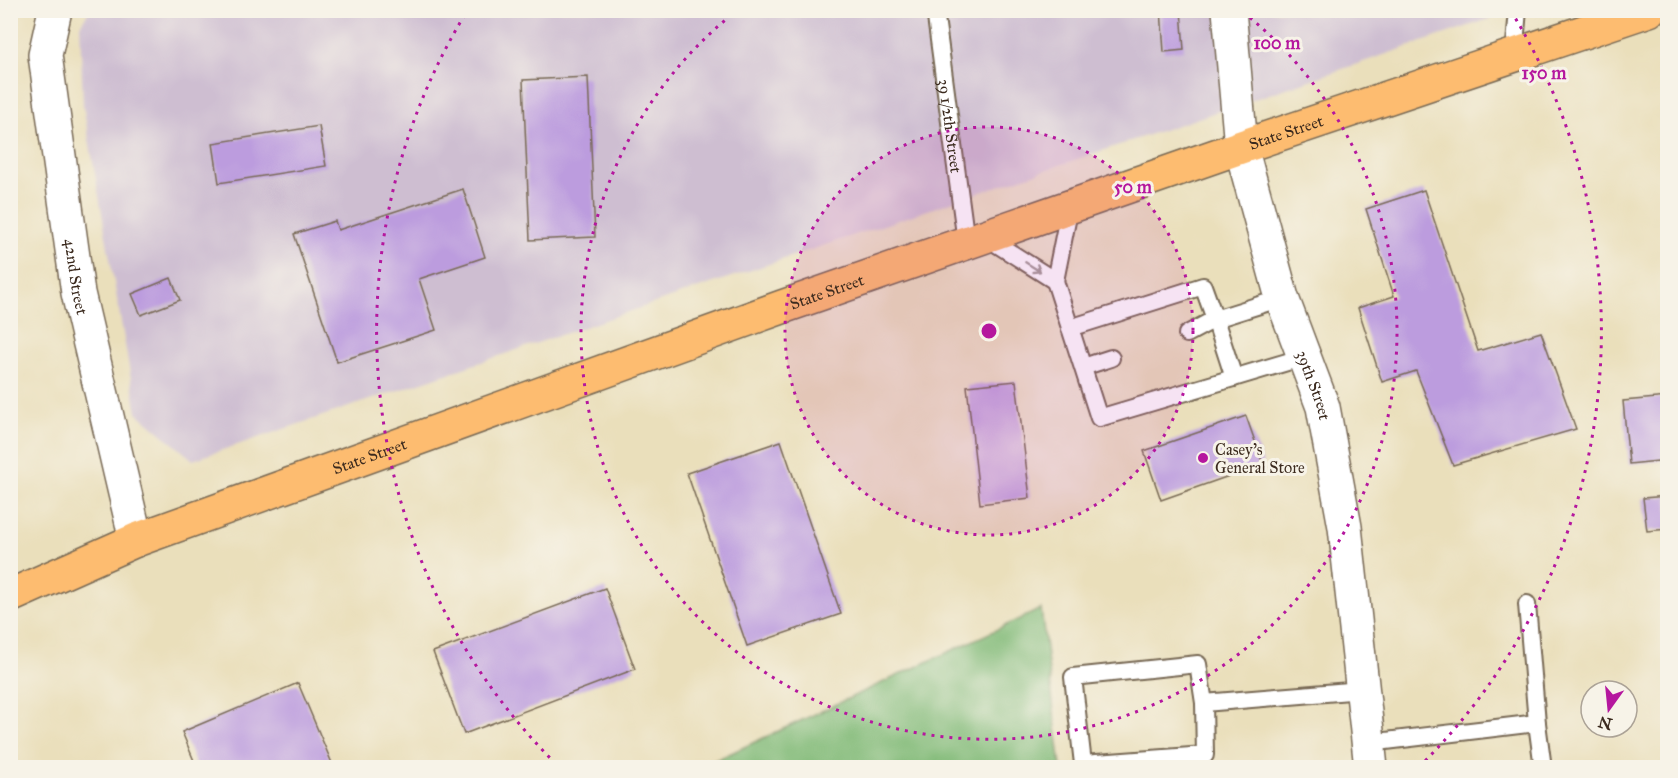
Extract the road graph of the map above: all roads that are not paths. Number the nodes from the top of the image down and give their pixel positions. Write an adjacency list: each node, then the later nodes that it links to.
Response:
1 (54, 10): 19 (street, 42nd Street)
2 (935, 10): 9 (lane, 39 1/2th Street)
3 (1229, 10): 7 (street, 39th Street)
4 (1518, 10): 6 (lane)
5 (1630, 14): 6 (main road, State Street)
6 (1514, 56): 7 (main road, State Street)
7 (1241, 147): 8 (main road, State Street); 11 (street, 39th Street)
8 (1070, 206): 9 (main road, State Street); 10 (lane)
9 (975, 239): 10 (lane, one-way to 10); 19 (main road, State Street)
10 (1055, 281): 13 (lane)
11 (1282, 298): 12 (lane); 15 (street, 39th Street)
12 (1215, 320): 13 (lane); 14 (lane); 18 (lane)
13 (1070, 328): 17 (lane)
14 (1187, 334)
15 (1304, 357): 18 (lane); 22 (street, 39th Street)
16 (1111, 358): 17 (lane)
17 (1083, 368): 18 (lane)
18 (1234, 378)
19 (136, 540): 20 (main road, State Street)
20 (10, 596)
21 (1527, 604): 24 (lane)
22 (1362, 690): 23 (lane); 25 (street, 39th Street)
23 (1204, 703): 23 (lane)
24 (1538, 723): 25 (lane); 26 (lane)
25 (1370, 755)
26 (1543, 768)

